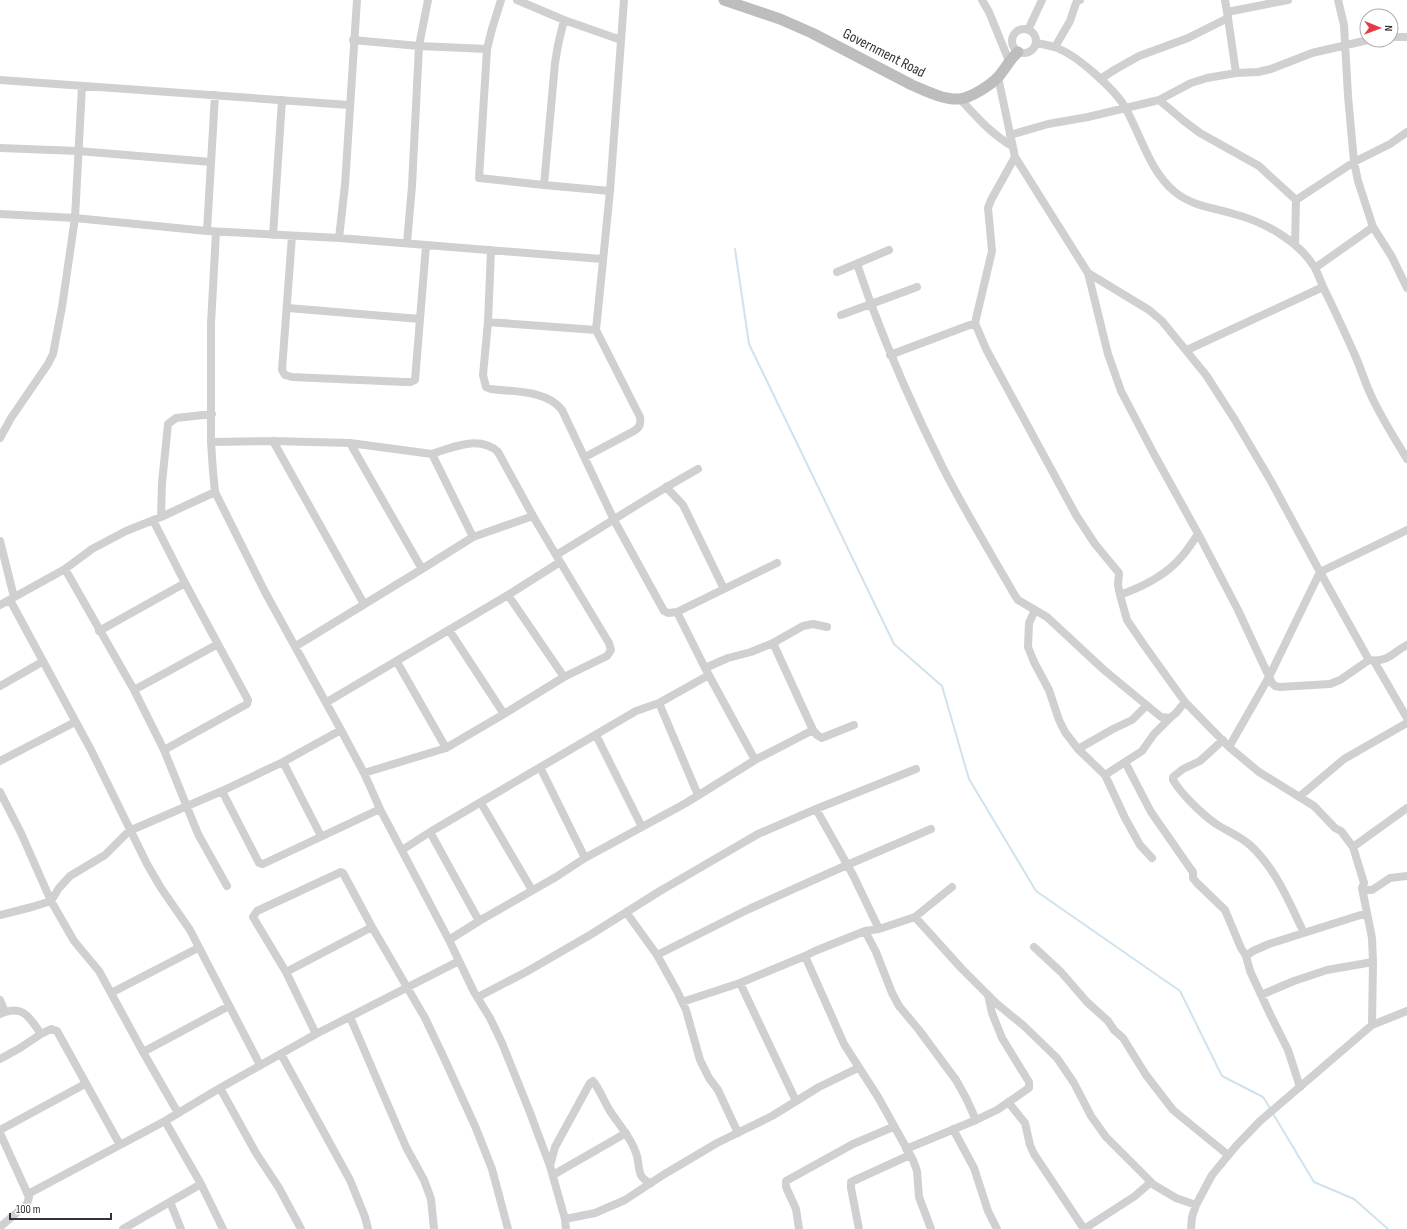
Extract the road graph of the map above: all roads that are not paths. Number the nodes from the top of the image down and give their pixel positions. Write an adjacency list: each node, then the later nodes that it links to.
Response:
1 (357, 0): 16 (street)
2 (428, 0): 20 (street)
3 (501, 0): 23 (street)
4 (517, 0): 14 (street)
5 (624, 0): 17 (street)
6 (724, 0): 32 (street, Government Road)
7 (982, 0): 25 (street)
8 (1042, 0): 15 (street)
9 (1080, 0): 22 (street)
10 (1226, 0): 13 (street)
11 (1288, 0): 13 (street)
12 (1338, 0): 21 (street)
13 (1228, 15): 26 (street); 28 (street)
14 (564, 20): 17 (street); 45 (street)
15 (1028, 30): 19 (street); 24 (street)
16 (354, 40): 20 (street); 35 (street)
17 (621, 40): 46 (street)
18 (1359, 42): 21 (street)
19 (1036, 43): 22 (street); 24 (street)
20 (419, 46): 23 (street); 56 (street)
21 (1345, 46): 26 (street); 44 (street)
22 (1055, 47): 28 (street)
23 (487, 49): 45 (street)
24 (1018, 52): 25 (street)
25 (1009, 60): 27 (street)
26 (1236, 73): 34 (street)
27 (998, 77): 32 (street); 38 (street)
28 (1100, 79): 36 (street)
29 (0, 80): 30 (street)
30 (82, 86): 31 (street); 41 (street)
31 (215, 95): 33 (street); 43 (street)
32 (960, 99): 39 (street)
33 (282, 100): 35 (street); 53 (street)
34 (1159, 100): 36 (street); 47 (street)
35 (349, 105): 55 (street)
36 (1126, 108): 38 (street); 57 (street)
37 (1407, 132): 44 (street)
38 (1010, 134): 39 (street)
39 (1012, 146): 42 (street)
40 (0, 148): 41 (street)
41 (78, 151): 43 (street); 49 (street)
42 (1015, 157): 65 (street); 74 (street)
43 (211, 162): 51 (street)
44 (1354, 162): 47 (street); 50 (street)
45 (544, 185): 46 (street)
46 (610, 191): 61 (street)
47 (1296, 200): 57 (street)
48 (0, 214): 49 (street)
49 (75, 218): 51 (street); 79 (street)
50 (1373, 227): 63 (street); 68 (street)
51 (207, 231): 52 (street)
52 (216, 232): 53 (street); 78 (street)
53 (273, 235): 54 (street)
54 (292, 236): 55 (street); 70 (street)
55 (339, 238): 56 (street)
56 (407, 243): 58 (street)
57 (1295, 245): 63 (street)
58 (426, 246): 59 (street); 72 (street)
59 (492, 250): 61 (street); 73 (street)
60 (889, 250): 62 (street)
61 (602, 259): 75 (street)
62 (857, 264): 64 (street); 69 (street)
63 (1315, 268): 67 (street)
64 (837, 272)
65 (1088, 274): 76 (street); 94 (street)
66 (917, 287): 69 (street)
67 (1323, 287): 76 (street); 85 (street)
68 (1407, 288)
69 (871, 304): 71 (street); 77 (street)
70 (288, 308): 72 (street); 72 (street)
71 (841, 315)
72 (420, 319)
73 (488, 322): 75 (street); 84 (street)
74 (975, 323): 77 (street); 104 (street)
75 (596, 330): 84 (street)
76 (1187, 350): 101 (street)
77 (890, 355): 109 (street)
78 (212, 414): 81 (street); 90 (street)
79 (0, 438)
80 (273, 441): 81 (street); 82 (street); 107 (street)
81 (211, 442): 88 (street)
82 (350, 443): 83 (street); 100 (street)
83 (432, 454): 89 (street); 95 (street)
84 (585, 457): 92 (street)
85 (1407, 459)
86 (698, 469): 87 (street)
87 (666, 487): 92 (street); 103 (street)
88 (215, 492): 90 (street); 117 (street)
89 (533, 516): 95 (street); 97 (street)
90 (161, 517): 91 (street)
91 (153, 520): 99 (street); 102 (street)
92 (614, 520): 97 (street); 110 (street)
93 (1407, 530): 101 (street)
94 (1198, 534): 104 (street); 123 (street)
95 (473, 537): 100 (street)
96 (0, 541): 106 (street)
97 (558, 558): 105 (street); 122 (street)
98 (777, 563): 103 (street)
99 (65, 569): 106 (street); 113 (street)
100 (422, 570): 107 (street)
101 (1320, 572): 118 (street); 123 (street)
102 (185, 583): 113 (street); 115 (street)
103 (724, 589): 110 (street)
104 (1120, 594): 127 (street)
105 (508, 595): 112 (street); 122 (street)
106 (12, 598): 108 (street); 119 (street)
107 (364, 604): 117 (street)
108 (0, 605)
109 (1035, 610): 129 (street); 142 (street)
110 (677, 612): 121 (street)
111 (827, 627): 114 (street)
112 (449, 630): 120 (street); 130 (street)
113 (99, 631): 125 (street)
114 (773, 643): 121 (street); 137 (street)
115 (218, 644): 125 (street); 143 (street)
116 (1407, 645): 118 (street)
117 (296, 646): 126 (street)
118 (1371, 660): 123 (street); 132 (street)
119 (42, 662): 124 (street); 133 (street)
120 (397, 662): 126 (street); 141 (street)
121 (707, 672): 128 (street); 144 (street)
122 (564, 677): 130 (street)
123 (1268, 677): 140 (street)
124 (0, 686)
125 (134, 690): 143 (street)
126 (327, 702): 136 (street)
127 (1185, 702): 131 (street); 139 (street)
128 (660, 703): 138 (street); 154 (street)
129 (1146, 706): 131 (street); 142 (street)
130 (504, 714): 141 (street)
131 (1170, 718): 147 (street)
132 (1407, 718)
133 (75, 722): 145 (street); 163 (street)
134 (1407, 723): 155 (street)
135 (854, 725): 137 (street)
136 (341, 730): 146 (street); 150 (street)
137 (813, 730): 144 (street)
138 (596, 735): 148 (street); 161 (street)
139 (1223, 740): 140 (street); 185 (street)
140 (1229, 747): 155 (street)
141 (446, 748): 150 (street)
142 (1078, 749): 151 (street)
143 (164, 750): 157 (street)
144 (755, 760): 154 (street)
145 (0, 762)
146 (282, 762): 152 (street); 165 (street)
147 (1125, 762): 151 (street); 191 (street)
148 (540, 767): 156 (street); 168 (street)
149 (916, 769): 160 (street)
150 (364, 773): 159 (street)
151 (1105, 775): 169 (street)
152 (222, 791): 157 (street); 165 (street)
153 (0, 792): 176 (street)
154 (698, 795): 161 (street)
155 (1299, 796): 166 (street)
156 (481, 804): 164 (street); 175 (street)
157 (186, 806): 163 (street); 172 (street)
158 (1407, 808): 166 (street)
159 (380, 809): 165 (street); 167 (street)
160 (816, 809): 170 (street); 177 (street)
161 (642, 826): 168 (street)
162 (930, 829): 170 (street)
163 (130, 831): 176 (street); 188 (street)
164 (430, 832): 167 (street); 181 (street)
165 (321, 836)
166 (1353, 847): 174 (street)
167 (402, 850): 186 (street)
168 (585, 858): 175 (street)
169 (1152, 858)
170 (847, 864): 183 (street); 189 (street)
171 (1407, 876): 174 (street)
172 (227, 886)
173 (952, 887): 180 (street)
174 (1362, 888): 178 (street)
175 (532, 890): 181 (street)
176 (50, 901): 179 (street); 197 (street)
177 (626, 912): 189 (street); 200 (street)
178 (1367, 913): 185 (street); 193 (street)
179 (0, 915)
180 (915, 917): 183 (street); 198 (street)
181 (479, 921): 186 (street)
182 (372, 927): 194 (street); 194 (street); 196 (street)
183 (879, 929): 184 (street)
184 (865, 932): 190 (street); 221 (street)
185 (1304, 933): 191 (street)
186 (449, 940): 192 (street)
187 (1034, 947): 231 (street)
188 (198, 948): 197 (street); 203 (street)
189 (657, 955): 202 (street)
190 (805, 956): 195 (street); 214 (street)
191 (1246, 956): 199 (street)
192 (458, 961): 196 (street); 200 (street)
193 (1373, 962): 199 (street); 207 (street)
194 (286, 972): 209 (street)
195 (740, 983): 202 (street); 218 (street)
196 (406, 988): 206 (street); 248 (street)
197 (111, 993): 210 (street)
198 (988, 995): 219 (street); 234 (street)
199 (1261, 995): 216 (street)
200 (478, 997): 232 (street)
201 (0, 1000): 205 (street)
202 (682, 1002): 228 (street)
203 (229, 1006): 210 (street); 213 (street)
204 (1407, 1011): 207 (street)
205 (3, 1013): 208 (street)
206 (350, 1017): 209 (street); 247 (street)
207 (1372, 1025): 216 (street)
208 (41, 1034): 212 (street); 215 (street)
209 (316, 1034): 211 (street)
210 (143, 1052): 220 (street)
211 (281, 1054): 213 (street); 246 (street)
212 (0, 1059)
213 (260, 1065): 217 (street)
214 (858, 1068): 218 (street); 223 (street)
215 (85, 1084): 225 (street); 229 (street)
216 (1300, 1087): 231 (street)
217 (220, 1088): 220 (street); 245 (street)
218 (796, 1101): 228 (street)
219 (1008, 1102): 221 (street); 254 (street)
220 (178, 1113): 222 (street)
221 (976, 1120): 224 (street)
222 (165, 1121): 229 (street); 236 (street)
223 (893, 1127): 230 (street); 250 (street)
224 (953, 1129): 230 (street); 253 (street)
225 (0, 1130)
226 (0, 1133): 237 (street)
227 (626, 1133): 232 (street); 233 (street); 235 (street)
228 (738, 1133): 235 (street)
229 (120, 1145): 237 (street)
230 (908, 1152): 251 (street); 252 (street)
231 (1228, 1155): 239 (street)
232 (550, 1166): 233 (street)
233 (553, 1175): 240 (street)
234 (1151, 1182): 239 (street); 254 (street)
235 (651, 1183): 240 (street)
236 (201, 1184): 238 (street); 244 (street)
237 (28, 1194): 241 (street)
238 (170, 1202): 242 (street); 243 (street)
239 (1196, 1205): 255 (street)
240 (565, 1219): 249 (street)
241 (0, 1227)
242 (123, 1229)
243 (181, 1229)
244 (223, 1229)
245 (301, 1229)
246 (368, 1229)
247 (434, 1229)
248 (508, 1229)
249 (566, 1229)
250 (799, 1229)
251 (859, 1229)
252 (931, 1229)
253 (997, 1229)
254 (1084, 1229)
255 (1191, 1229)

